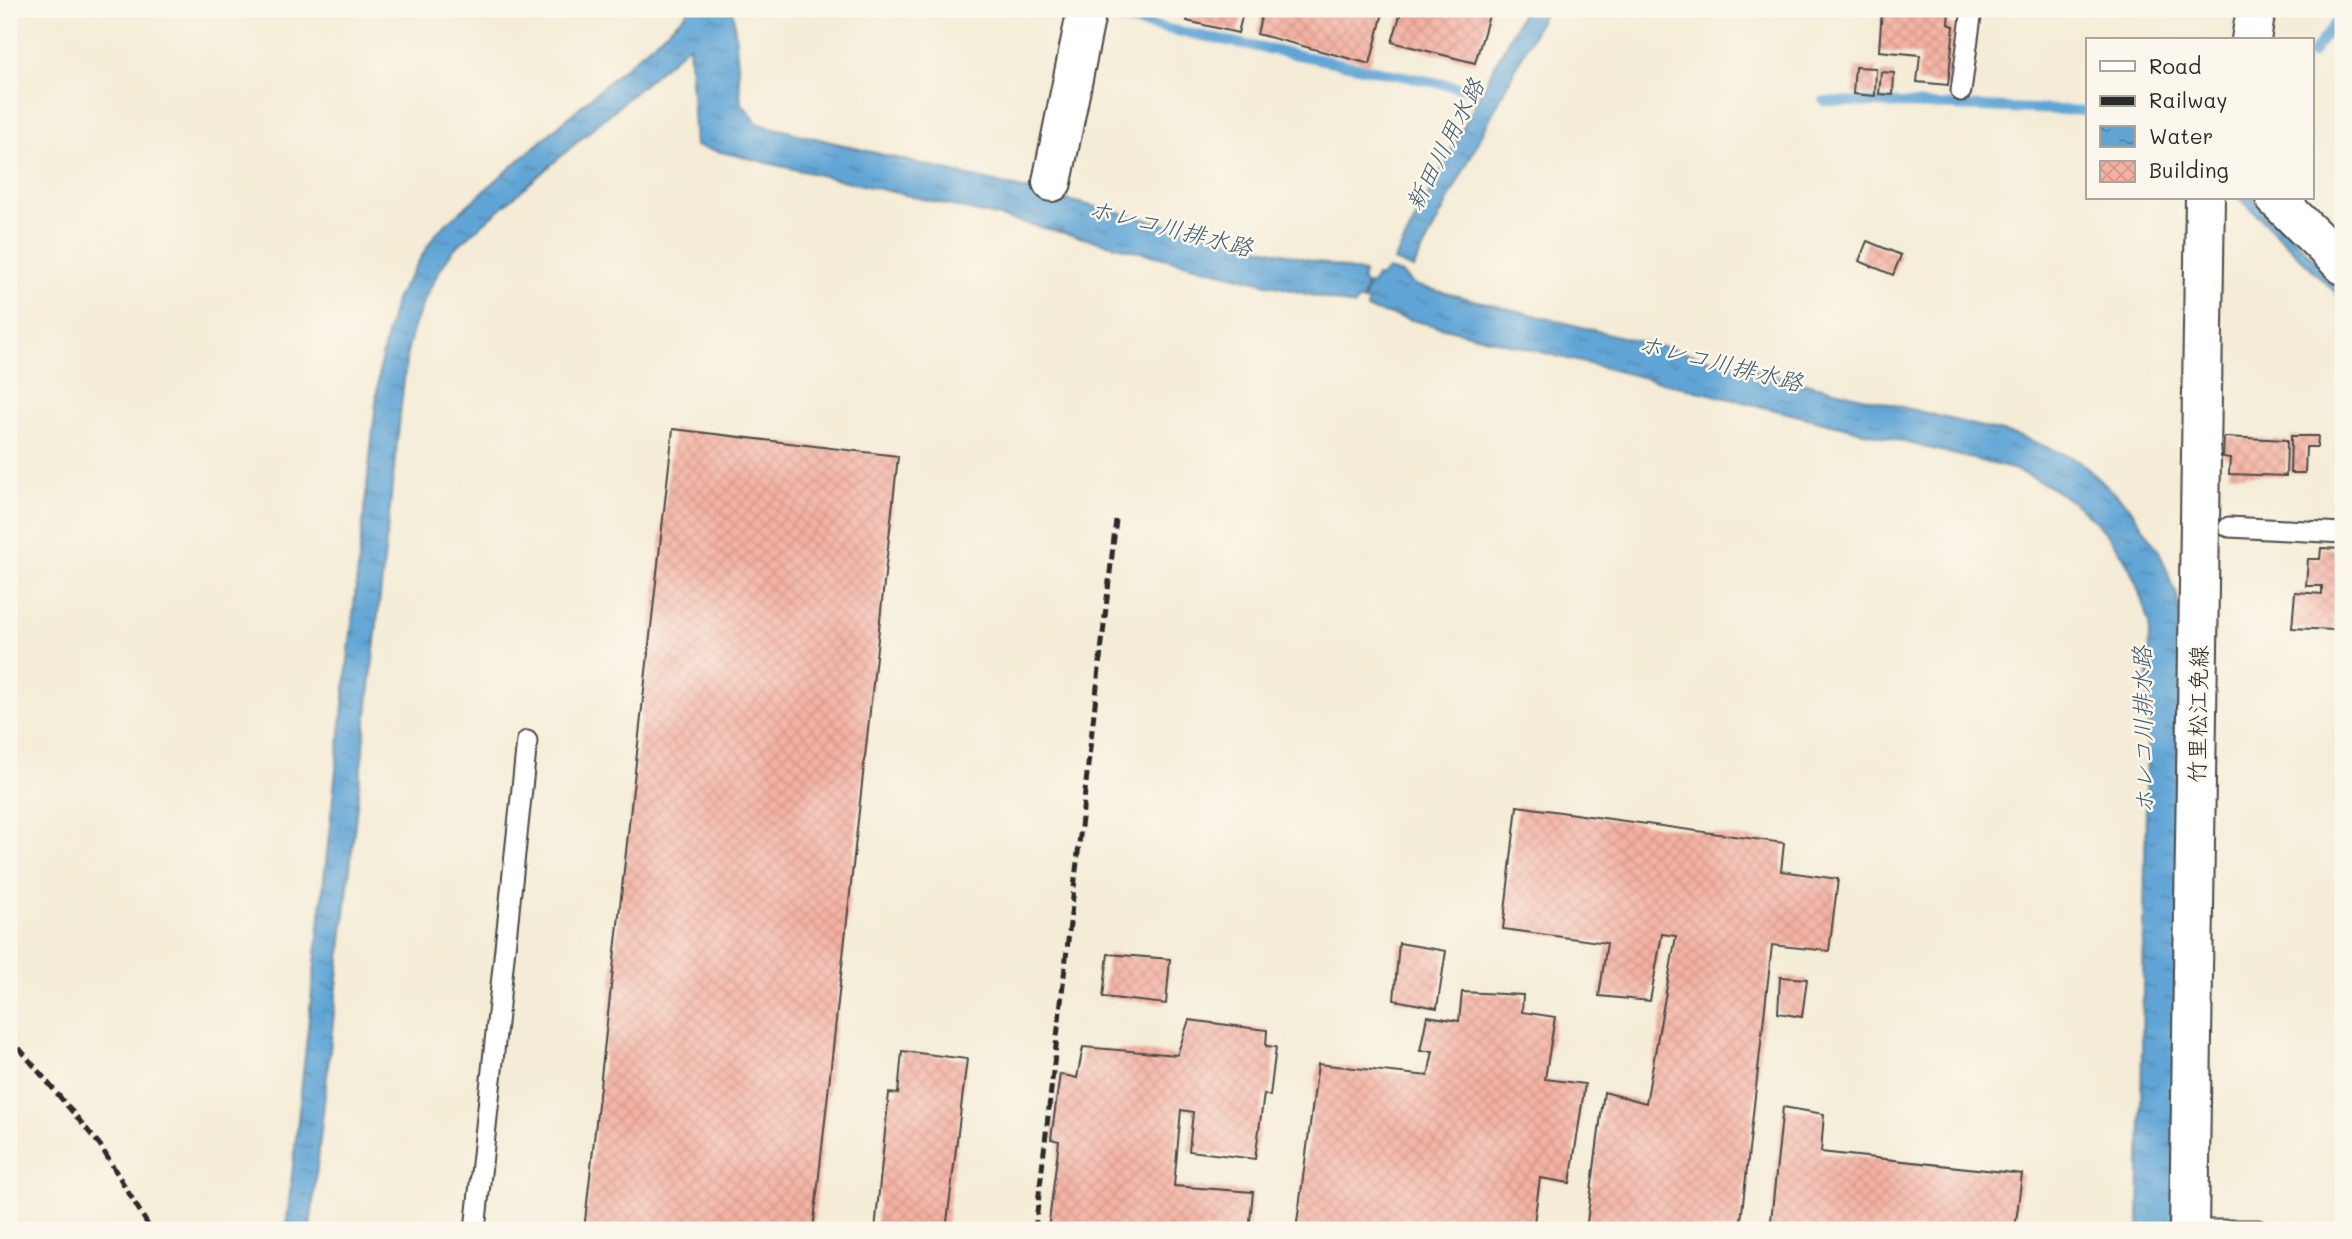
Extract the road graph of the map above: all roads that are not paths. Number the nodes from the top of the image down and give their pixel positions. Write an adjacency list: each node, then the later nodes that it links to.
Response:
1 (1087, 9): 6 (street)
2 (1972, 9): 5 (lane)
3 (2256, 9): 4 (street)
4 (2251, 38)
5 (1961, 91)
6 (1052, 182)
7 (2205, 200): 14 (street, 竹里松江免線)
8 (2277, 200): 9 (street)
9 (2343, 265)
10 (2229, 527): 11 (lane)
11 (2343, 533)
12 (527, 741): 13 (lane)
13 (475, 1230)
14 (2189, 1230): 15 (lane)
15 (2258, 1230)

